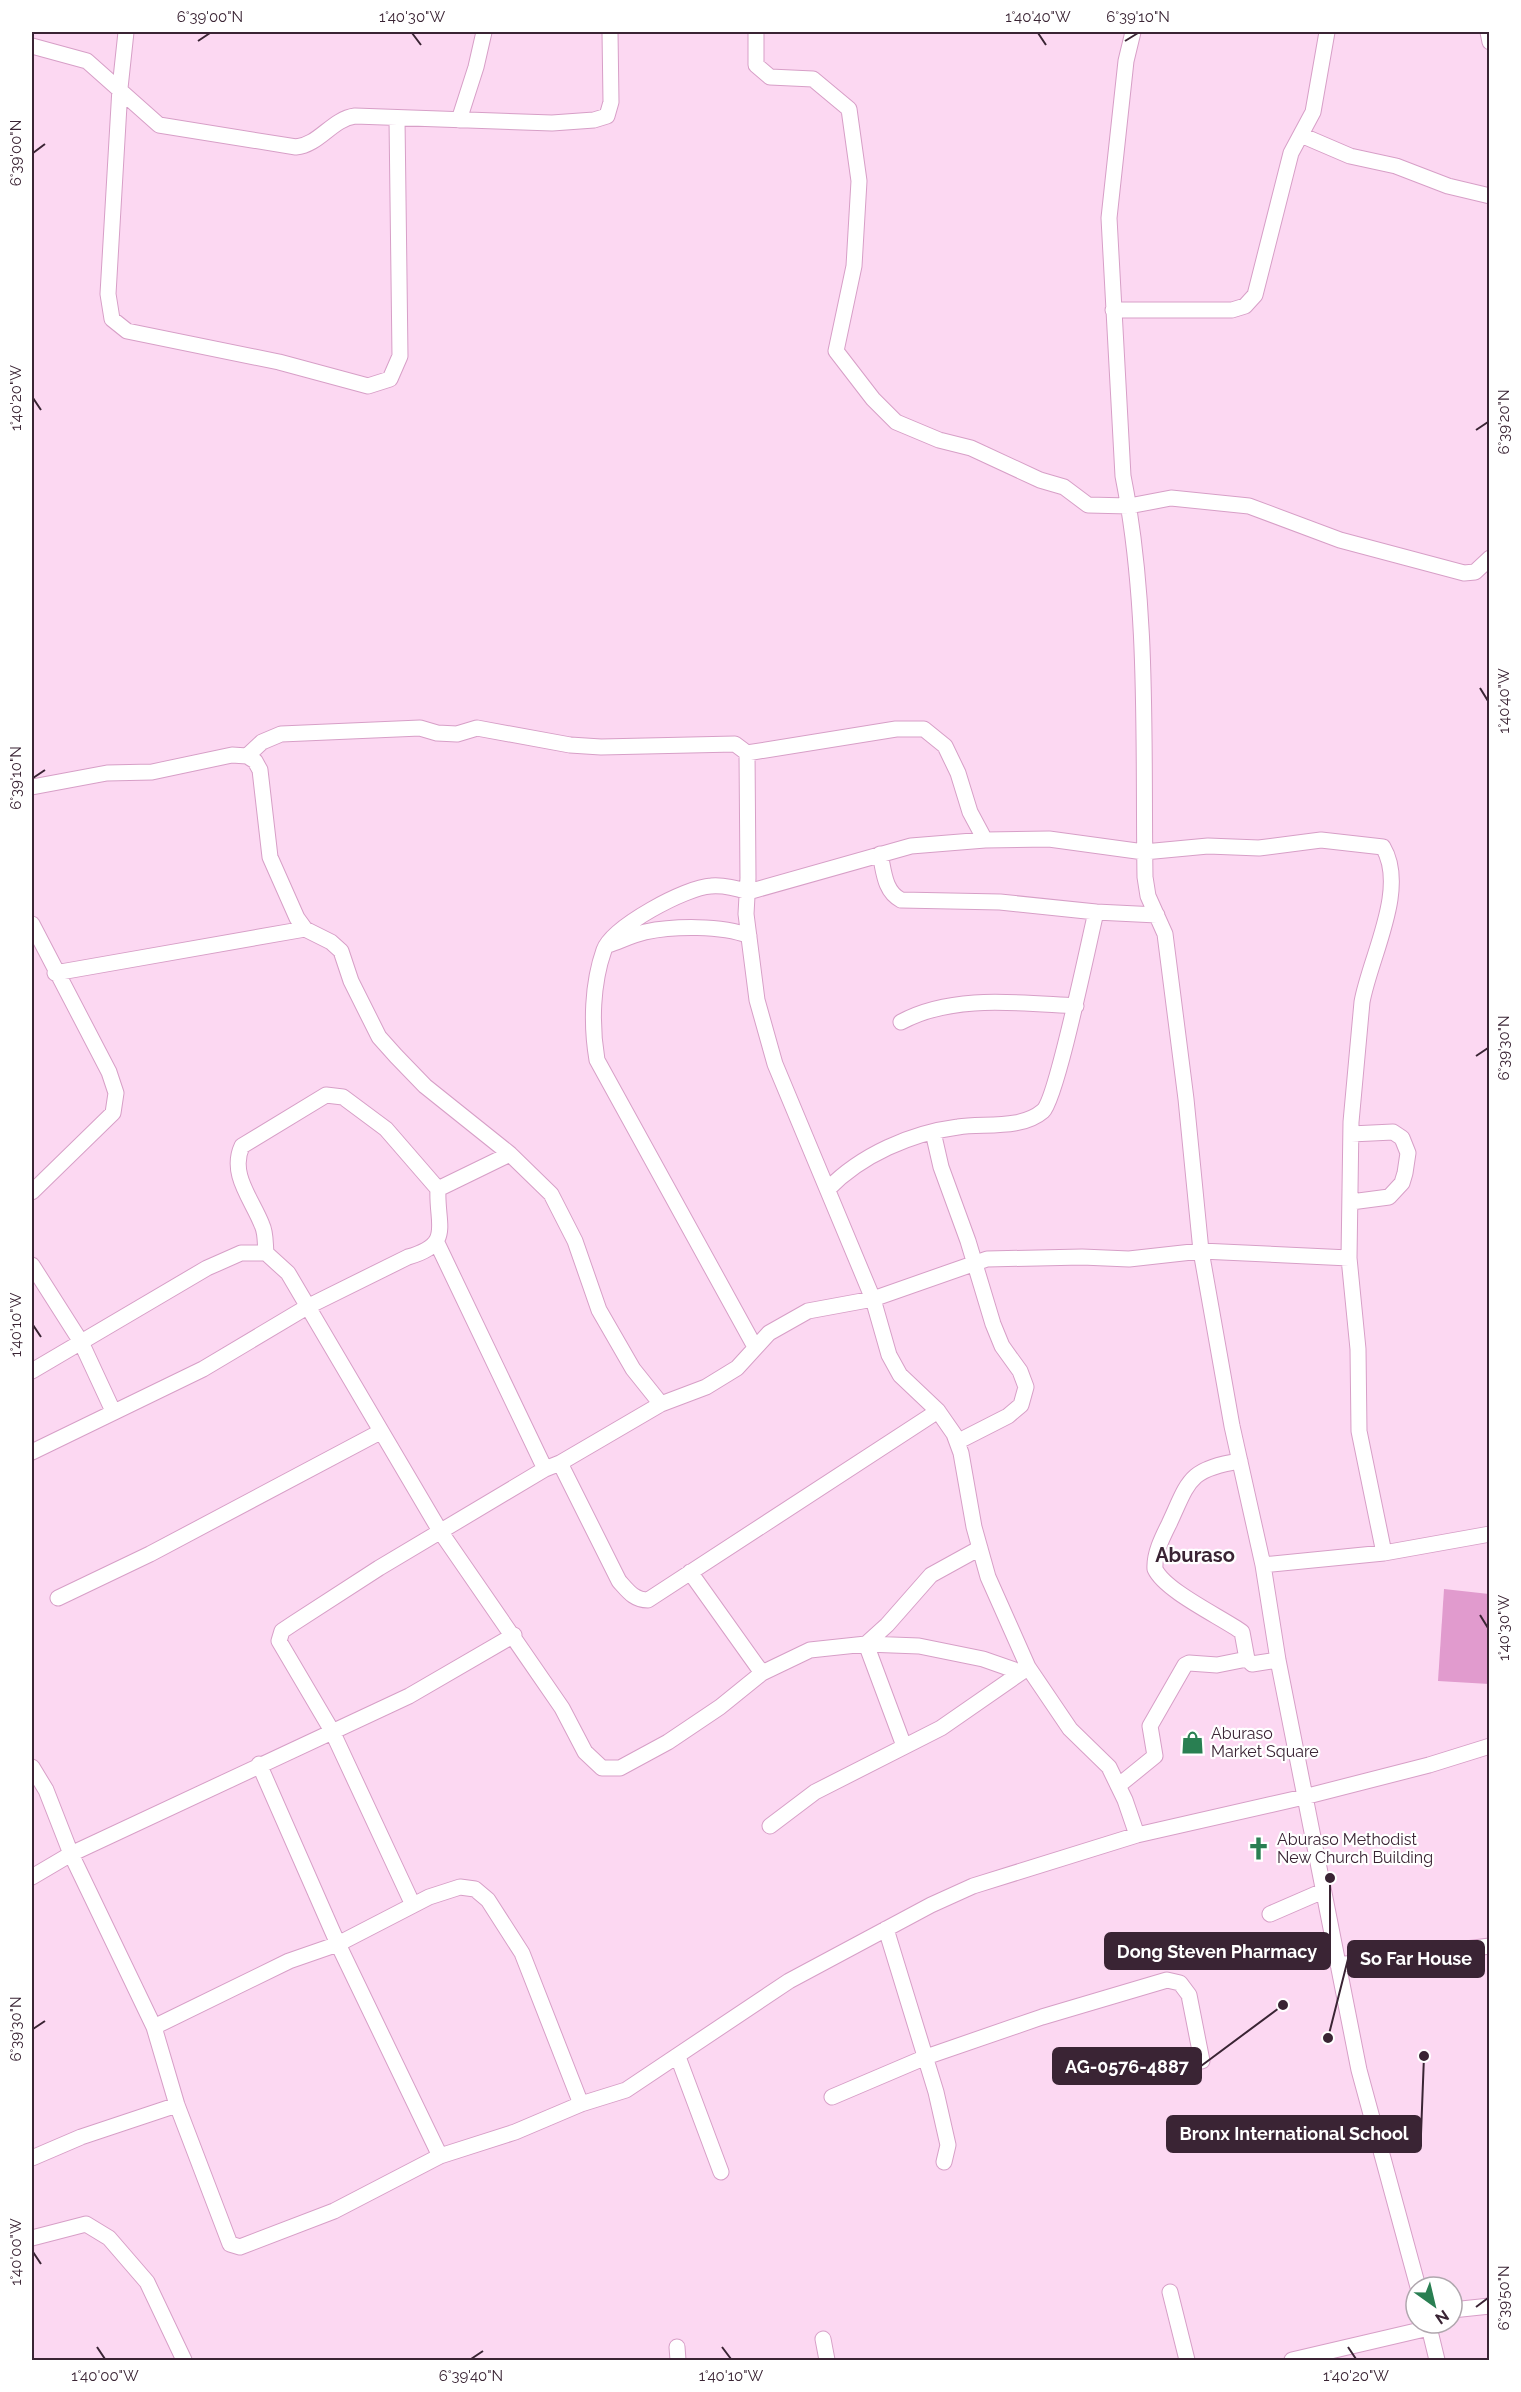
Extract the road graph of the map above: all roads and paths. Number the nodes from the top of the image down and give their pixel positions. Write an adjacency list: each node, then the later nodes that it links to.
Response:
1 (126, 32): 10 (street)
2 (484, 32): 12 (street)
3 (610, 32): 12 (street)
4 (756, 32): 16 (street)
5 (1133, 32): 15 (street)
6 (1327, 32): 13 (street)
7 (1488, 32): 8 (street)
8 (1490, 42)
9 (32, 45): 10 (street)
10 (120, 88): 11 (street); 11 (street)
11 (397, 119): 12 (street)
12 (459, 120)
13 (1301, 135): 14 (street); 15 (street)
14 (1490, 196)
15 (1113, 310): 16 (street)
16 (1129, 506): 17 (street); 22 (street)
17 (1490, 558)
18 (747, 753): 19 (street); 21 (street); 24 (street)
19 (247, 756): 20 (street); 28 (street)
20 (32, 787)
21 (985, 840): 22 (street); 23 (street)
22 (1144, 852): 26 (street); 35 (street)
23 (880, 854): 24 (street); 25 (street)
24 (748, 892): 29 (street); 30 (street)
25 (1096, 912): 26 (street); 32 (street)
26 (1157, 915): 42 (street)
27 (32, 924): 31 (street)
28 (305, 929): 31 (street); 36 (street)
29 (749, 936): 30 (street); 38 (street)
30 (606, 946): 50 (street)
31 (55, 973): 39 (street)
32 (1076, 1006): 33 (street); 34 (street)
33 (901, 1022)
34 (933, 1132): 38 (street); 45 (street)
35 (1351, 1134): 40 (street); 40 (street)
36 (510, 1154): 37 (street); 52 (street)
37 (438, 1189): 41 (street); 43 (street)
38 (828, 1189): 47 (street)
39 (32, 1192)
40 (1351, 1202): 44 (street)
41 (437, 1243): 48 (street); 60 (street)
42 (1201, 1251): 44 (street); 45 (street); 58 (street)
43 (266, 1253): 48 (street); 49 (street)
44 (1349, 1258): 64 (street)
45 (974, 1263): 47 (street); 56 (street)
46 (32, 1266): 49 (street)
47 (873, 1299): 50 (street); 54 (street)
48 (307, 1307): 53 (street); 55 (street)
49 (81, 1342): 51 (street); 53 (street)
50 (755, 1347): 52 (street)
51 (32, 1371)
52 (661, 1404): 59 (street)
53 (113, 1411): 57 (street)
54 (938, 1411): 56 (street); 66 (street)
55 (380, 1432): 61 (street); 67 (street)
56 (957, 1442): 63 (street)
57 (32, 1452)
58 (1240, 1461): 65 (street); 70 (street)
59 (560, 1463): 60 (street); 66 (street)
60 (545, 1468): 61 (street)
61 (440, 1531): 68 (street); 74 (street)
62 (1490, 1534): 64 (street)
63 (980, 1548): 69 (street); 72 (street)
64 (1384, 1553): 65 (street)
65 (1263, 1565): 71 (street)
66 (690, 1572): 73 (street)
67 (58, 1598)
68 (514, 1635): 73 (street); 74 (street)
69 (867, 1644): 72 (street); 73 (street); 75 (street)
70 (1247, 1659): 71 (street); 79 (street)
71 (1278, 1660): 80 (street)
72 (1024, 1670): 75 (street); 79 (street)
73 (762, 1673)
74 (332, 1731): 77 (street); 86 (street)
75 (904, 1746): 81 (street)
76 (1490, 1746): 80 (street)
77 (259, 1764): 83 (street); 89 (street)
78 (32, 1767): 83 (street)
79 (1118, 1786): 82 (street)
80 (1305, 1797): 82 (street); 85 (street)
81 (770, 1826)
82 (1137, 1835): 88 (street)
83 (71, 1854): 84 (street); 92 (street)
84 (32, 1877)
85 (1323, 1891): 87 (street); 91 (street)
86 (413, 1905): 89 (street); 97 (street)
87 (1270, 1914)
88 (886, 1929): 93 (street); 94 (street)
89 (338, 1944): 92 (street); 99 (street)
90 (1490, 1946): 91 (street)
91 (1338, 1965): 104 (street)
92 (154, 2027): 98 (street)
93 (678, 2057): 97 (street); 102 (street)
94 (926, 2057): 95 (street); 96 (street); 101 (street)
95 (1202, 2061)
96 (832, 2097)
97 (581, 2104): 99 (street)
98 (177, 2105): 99 (street); 100 (street)
99 (440, 2156)
100 (32, 2158)
101 (944, 2162)
102 (721, 2172)
103 (32, 2238): 111 (street)
104 (1415, 2275)
105 (1170, 2292): 113 (street)
106 (1490, 2306): 107 (street)
107 (1464, 2309)
108 (1404, 2332): 114 (street)
109 (1432, 2335): 115 (street)
110 (823, 2339): 112 (street)
111 (184, 2361)
112 (827, 2361)
113 (1187, 2361)
114 (1292, 2361)
115 (1437, 2361)

